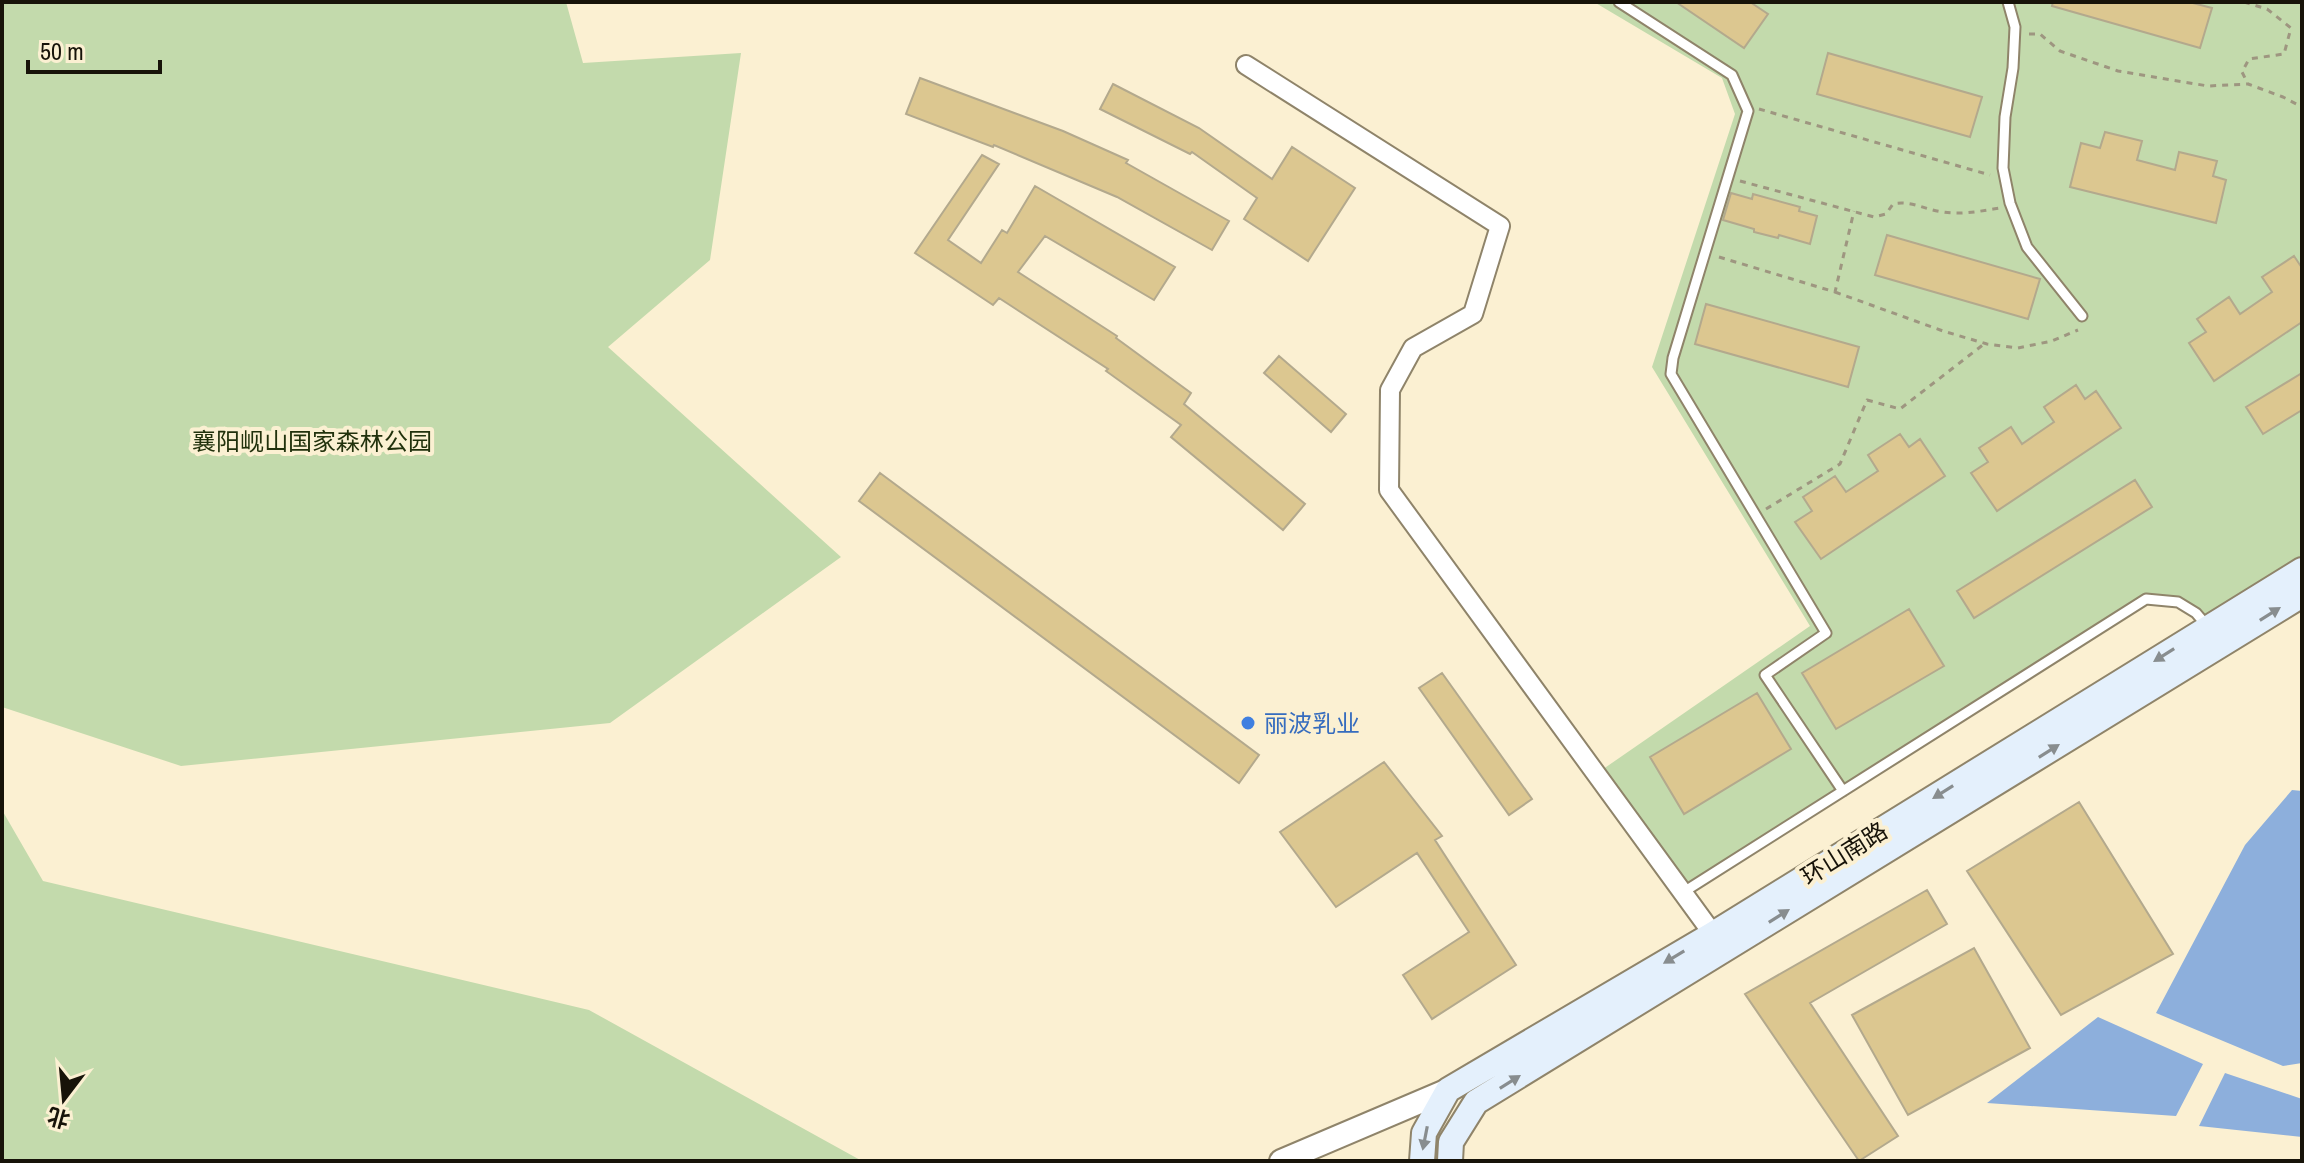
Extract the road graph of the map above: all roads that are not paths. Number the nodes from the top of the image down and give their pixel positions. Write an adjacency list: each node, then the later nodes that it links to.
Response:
1 (1619, 2): 8 (lane)
2 (2008, 2): 4 (lane)
3 (1246, 65): 9 (street)
4 (2082, 316)
5 (2302, 570): 7 (main road, 环山南路)
6 (2302, 595): 14 (main road, 环山南路, one-way to 6)
7 (2209, 628): 8 (lane); 10 (main road, 环山南路, one-way to 10)
8 (1843, 791): 9 (lane)
9 (1682, 893): 10 (street)
10 (1713, 934): 11 (main road, 环山南路, one-way to 11)
11 (1448, 1090): 12 (street); 13 (main road, one-way to 13)
12 (1281, 1161)
13 (1422, 1161)
14 (1450, 1161)

